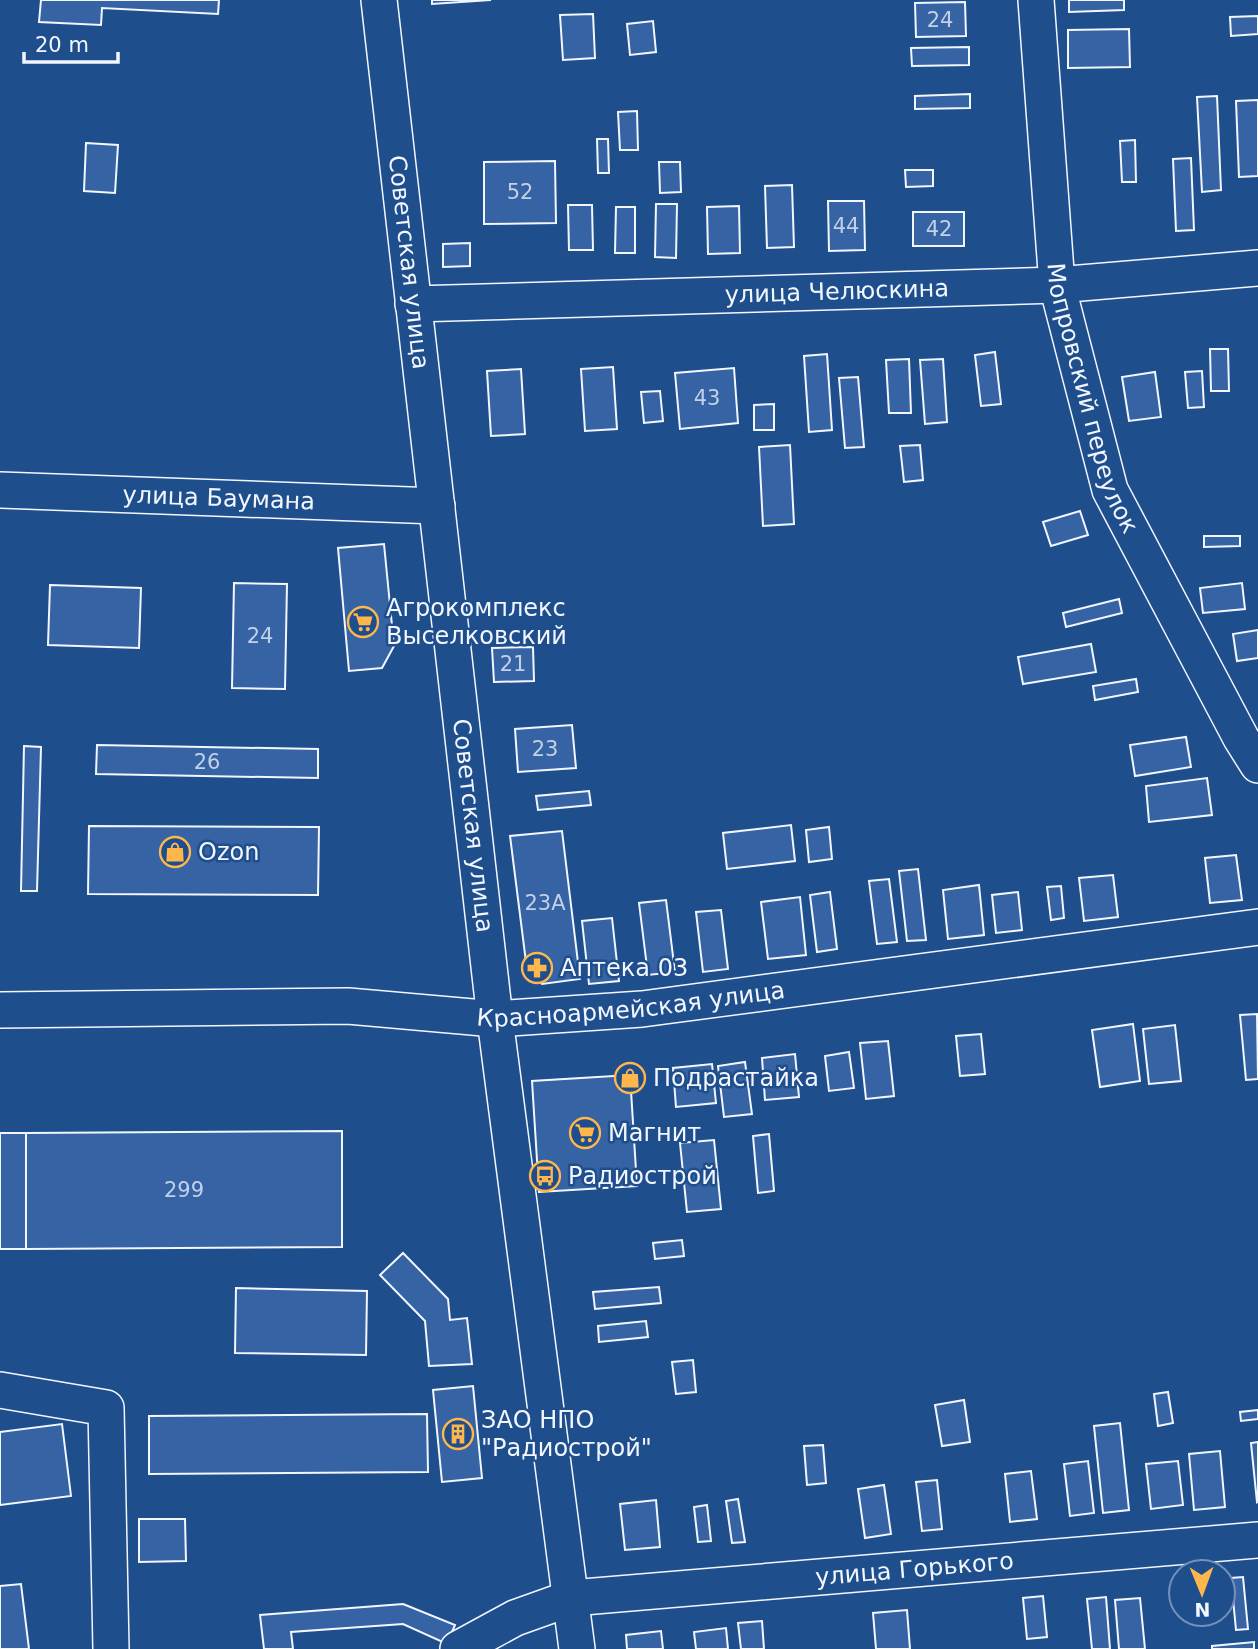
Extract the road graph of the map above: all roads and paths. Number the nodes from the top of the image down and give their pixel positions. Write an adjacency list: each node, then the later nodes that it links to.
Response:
1 (379, 0): 5 (street, Советская улица)
2 (1036, 0): 4 (street, Мопровский переулок)
3 (1258, 268): 4 (street, улица Челюскина)
4 (1057, 285): 5 (street, улица Челюскина); 8 (street, Мопровский переулок)
5 (413, 304): 7 (street, Советская улица)
6 (0, 490): 7 (street, улица Баумана)
7 (437, 506): 11 (street, Советская улица)
8 (1258, 765)
9 (1258, 927): 11 (street, Красноармейская улица)
10 (0, 1010): 11 (street, Красноармейская улица)
11 (495, 1019): 14 (street, Советская улица)
12 (0, 1390): 15 (street)
13 (1258, 1540): 14 (street, улица Горького)
14 (570, 1598): 16 (street, улица Горького); 17 (street, Советская улица)
15 (111, 1649)
16 (458, 1649)
17 (577, 1649)

